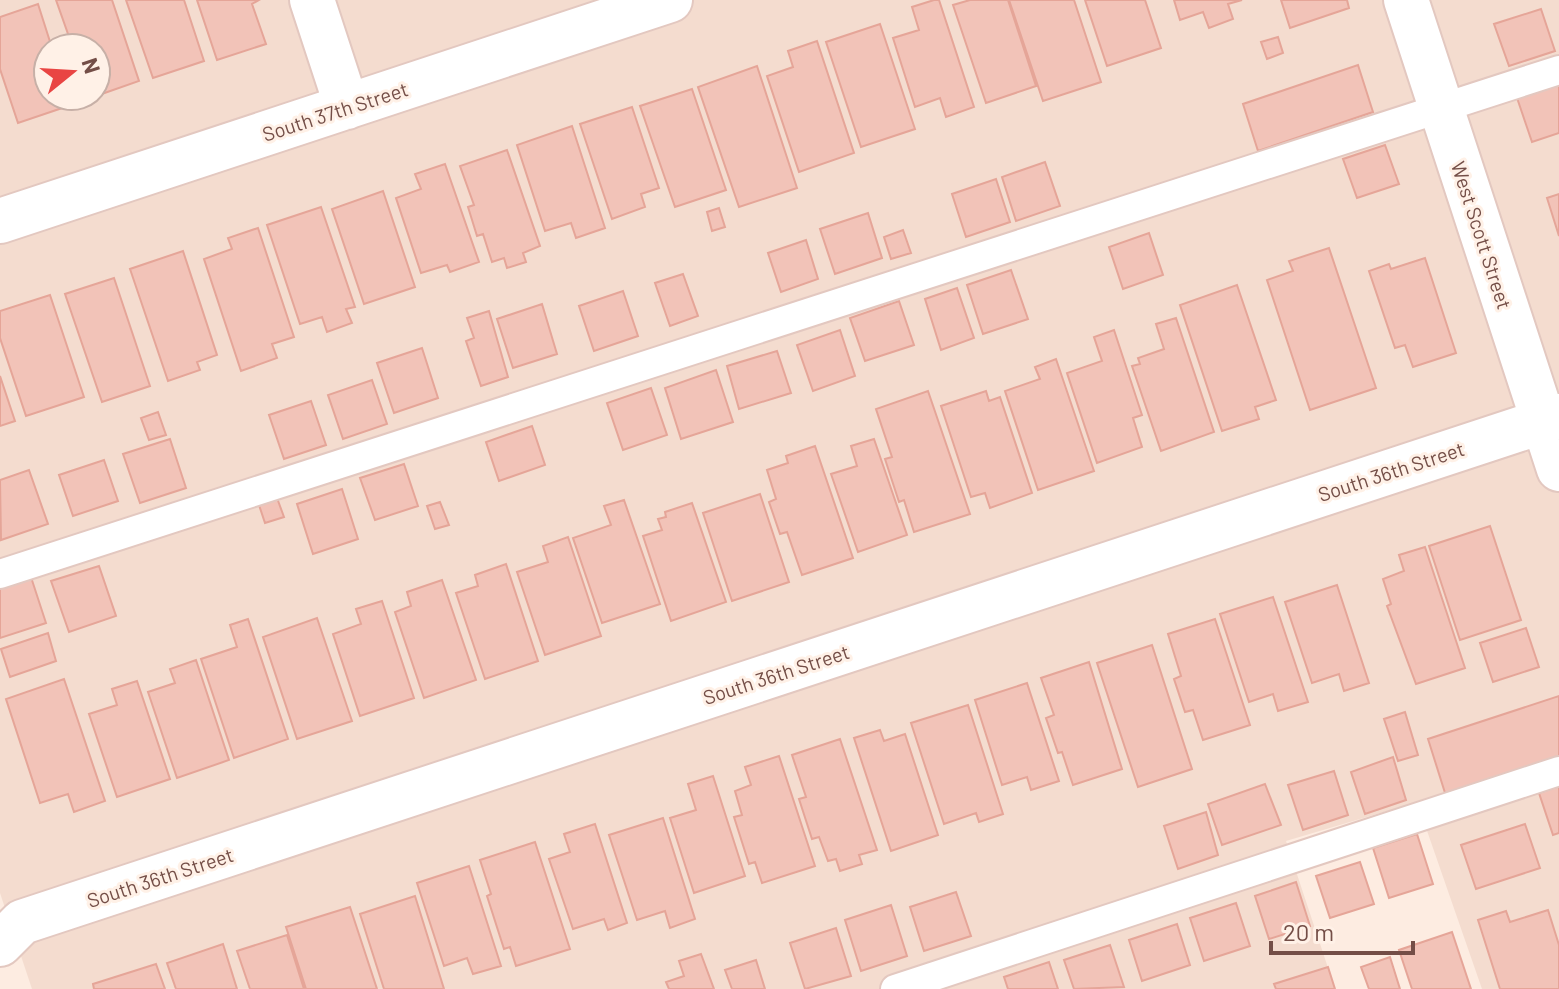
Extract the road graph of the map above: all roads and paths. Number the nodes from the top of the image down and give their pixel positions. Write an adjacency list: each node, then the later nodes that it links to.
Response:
1 (312, 0): 5 (street)
2 (670, 0): 5 (street, South 37th Street)
3 (1406, 0): 6 (street, West Scott Street)
4 (1559, 70): 6 (lane)
5 (347, 107): 7 (street, South 37th Street)
6 (1441, 108): 8 (street, West Scott Street); 10 (lane)
7 (0, 221)
8 (1551, 419): 9 (street, West Scott Street); 12 (street, South 36th Street)
9 (1559, 469)
10 (0, 574)
11 (1559, 771): 13 (lane)
12 (0, 944)
13 (895, 989)

